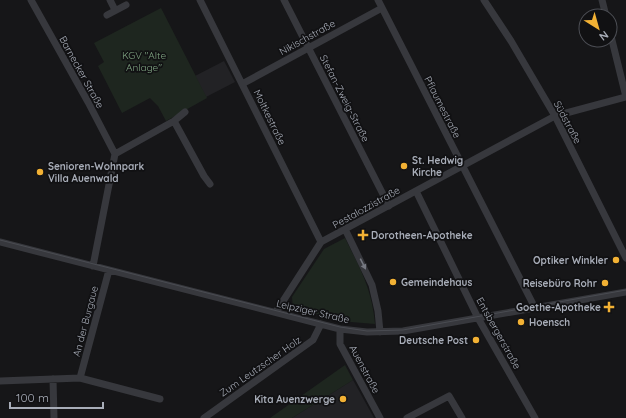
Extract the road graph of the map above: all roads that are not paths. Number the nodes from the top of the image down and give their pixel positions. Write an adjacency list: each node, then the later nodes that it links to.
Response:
1 (31, 0): 18 (street, Barnecker Straße)
2 (110, 0): 9 (street)
3 (200, 0): 13 (street, Moltkestraße)
4 (284, 0): 11 (street, Stefan-Zweig-Straße)
5 (378, 0): 8 (street, Pflaumestraße)
6 (484, 0): 16 (street, Südstraße)
7 (126, 5): 9 (street)
8 (382, 8): 11 (street, Nikischstraße); 19 (street, Pflaumestraße)
9 (115, 10): 10 (street)
10 (107, 15)
11 (309, 48): 13 (street, Nikischstraße); 22 (street, Stefan-Zweig-Straße)
12 (614, 48): 14 (street)
13 (242, 84): 25 (street, Moltkestraße)
14 (626, 97): 16 (street, Pestalozzistraße)
15 (185, 112): 17 (street)
16 (554, 116): 19 (street, Pestalozzistraße); 26 (street, Südstraße)
17 (174, 121): 18 (street); 20 (street)
18 (115, 154): 27 (street)
19 (462, 165): 21 (street, Pestalozzistraße); 30 (street, Pflaumestraße)
20 (210, 184)
21 (416, 191): 22 (street, Pestalozzistraße); 32 (street, Entsbergerstraße)
22 (389, 206): 23 (street, Pestalozzistraße)
23 (345, 229): 25 (street, Pestalozzistraße); 35 (street, one-way to 35)
24 (0, 242): 27 (street, Leipziger Straße)
25 (321, 242): 31 (street, Pestalozzistraße)
26 (626, 258)
27 (93, 266): 28 (street, Leipziger Straße)
28 (109, 270): 31 (street, Leipziger Straße); 36 (street, An der Burgaue)
29 (626, 292): 30 (street, Leipziger Straße)
30 (535, 308): 32 (street, Leipziger Straße)
31 (276, 312): 33 (street, Leipziger Straße)
32 (478, 318): 35 (street, Leipziger Straße); 45 (street, Entsbergerstraße)
33 (321, 324): 34 (street, Leipziger Straße); 41 (street, Zum Leutzscher Holz)
34 (340, 329): 35 (street, Leipziger Straße); 42 (street, Auenstraße)
35 (380, 332)
36 (80, 378): 37 (street); 39 (street)
37 (53, 379): 38 (street); 40 (street)
38 (0, 381)
39 (160, 399)
40 (54, 418)
41 (204, 418)
42 (380, 418)
43 (407, 418): 44 (street)
44 (462, 418)
45 (535, 418)

